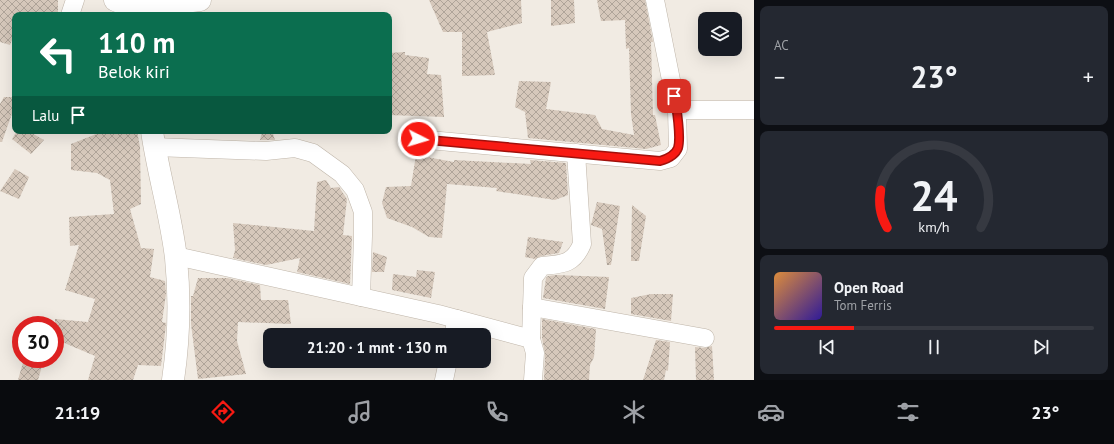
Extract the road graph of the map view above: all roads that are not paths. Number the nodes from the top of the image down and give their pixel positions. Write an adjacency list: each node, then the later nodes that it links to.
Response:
1 (75, 0): 5 (street)
2 (200, 0): 4 (street)
3 (655, 0): 6 (street)
4 (129, 6)
5 (71, 12)
6 (677, 110): 7 (street); 10 (street)
7 (754, 110)
8 (153, 139): 11 (street); 12 (street)
9 (418, 139): 10 (street)
10 (576, 153): 13 (street)
11 (176, 256): 12 (street); 18 (street)
12 (361, 297): 14 (street)
13 (532, 307): 15 (street); 16 (street)
14 (455, 327): 16 (street)
15 (704, 338)
16 (531, 339): 20 (street)
17 (447, 368): 19 (street)
18 (173, 380)
19 (444, 380)
20 (533, 380)

